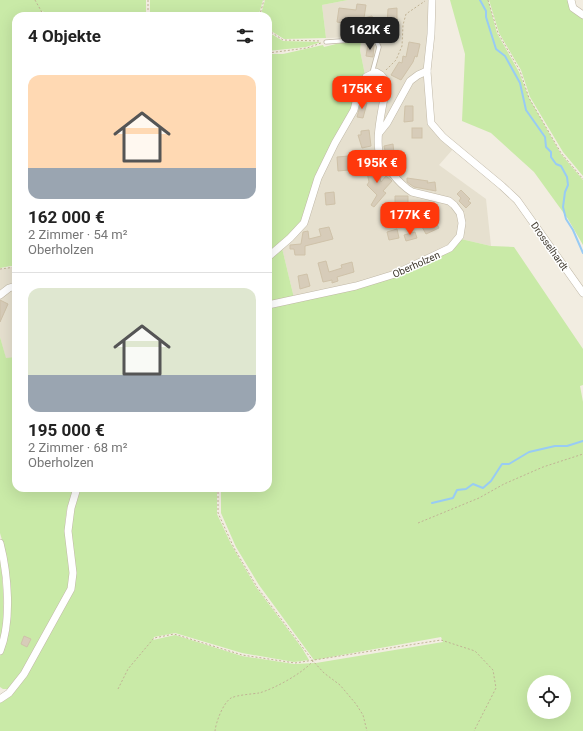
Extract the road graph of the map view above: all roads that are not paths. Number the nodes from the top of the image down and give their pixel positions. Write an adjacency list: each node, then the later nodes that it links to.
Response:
1 (432, 0): 5 (street)
2 (571, 0): 3 (street)
3 (583, 15)
4 (326, 42): 6 (lane)
5 (427, 71): 7 (street); 10 (street, Drosselhardt)
6 (372, 74): 7 (street, Oberholzen); 8 (street)
7 (379, 133): 12 (street, Oberholzen)
8 (272, 254)
9 (12, 287): 11 (street)
10 (583, 293)
11 (0, 295)
12 (272, 304)
13 (75, 492): 16 (street)
14 (0, 543): 15 (street)
15 (0, 651)
16 (0, 699)

